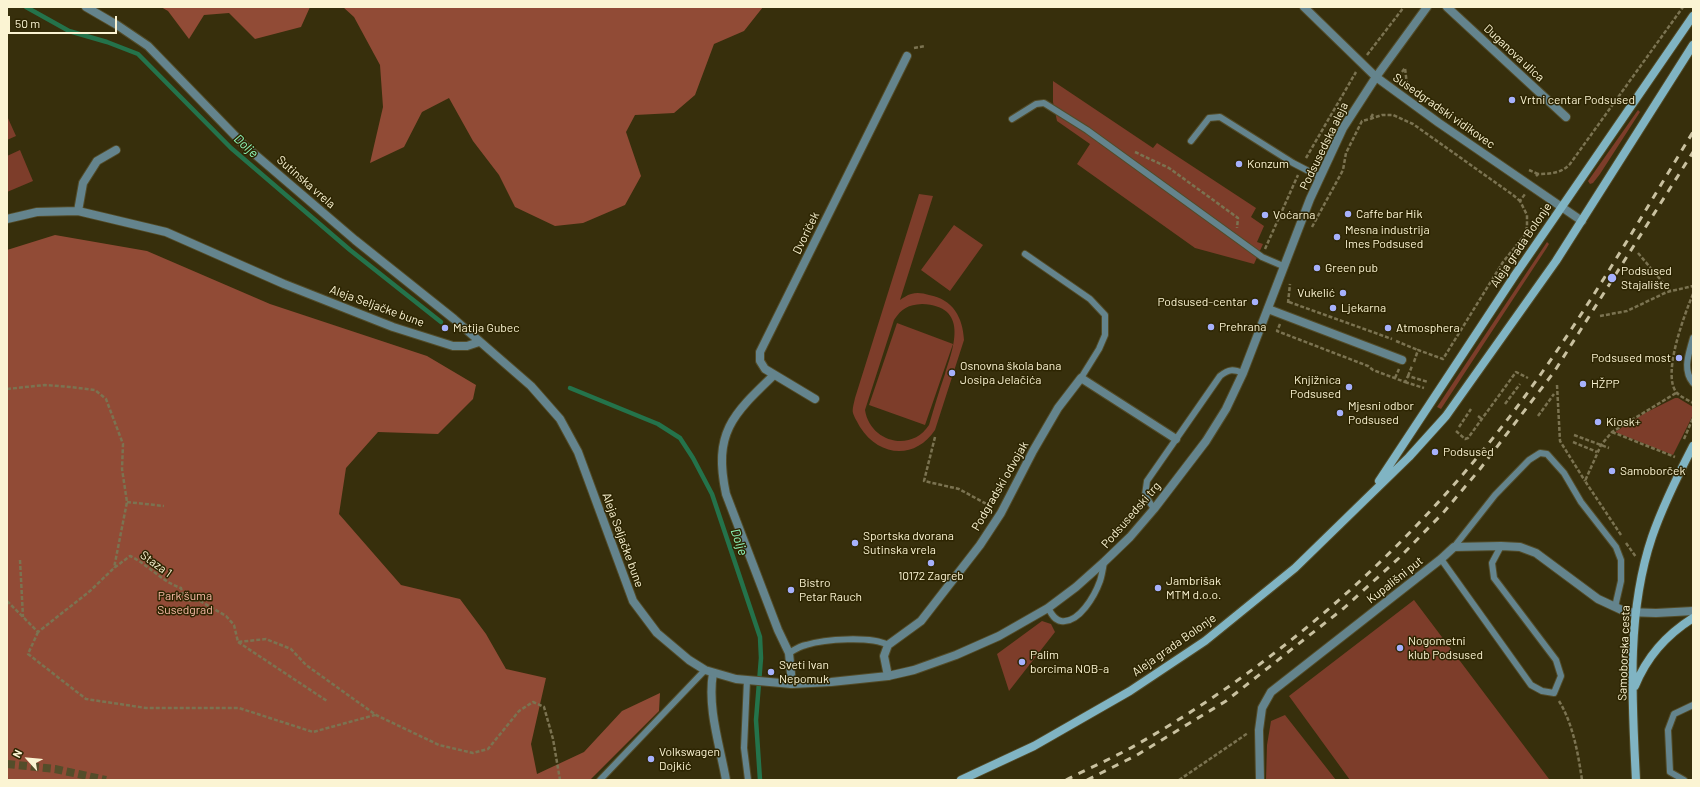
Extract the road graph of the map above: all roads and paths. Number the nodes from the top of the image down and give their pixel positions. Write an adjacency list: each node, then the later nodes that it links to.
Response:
1 (86, 7): 48 (street, Sutinska vrela)
2 (1304, 7): 12 (street, Susedgradski vidikovec)
3 (1404, 7): 10 (path)
4 (1427, 7): 12 (street, Podsusedska aleja)
5 (1447, 7): 16 (street, Duganova ulica)
6 (1693, 16): 26 (main road, Aleja grada Bolonje)
7 (1693, 45): 29 (main road, Aleja grada Bolonje)
8 (924, 46): 9 (path)
9 (909, 52): 52 (street, Dvoriček)
10 (1364, 58)
11 (1357, 71): 13 (path)
12 (1376, 77): 24 (street, Podsusedska aleja); 26 (street, Susedgradski vidikovec)
13 (1338, 103): 14 (path); 21 (path)
14 (1341, 105)
15 (1373, 114): 18 (path)
16 (1566, 117)
17 (1012, 119): 22 (lane)
18 (1370, 119): 25 (path); 30 (path)
19 (1191, 141): 24 (lane)
20 (116, 150): 27 (street)
21 (1306, 158)
22 (1127, 159): 31 (lane); 31 (path)
23 (1298, 174): 34 (path)
24 (1320, 177): 35 (street, Podsusedska aleja)
25 (1520, 201)
26 (1561, 207): 29 (street, Susedgradski vidikovec); 84 (main road, Aleja grada Bolonje)
27 (78, 212): 28 (street, Aleja Seljačke bune); 48 (street, Aleja Seljačke bune)
28 (7, 219)
29 (1582, 221): 84 (main road, Aleja grada Bolonje)
30 (1311, 229)
31 (1237, 238): 34 (lane)
32 (1638, 253): 38 (path)
33 (1025, 254): 53 (lane)
34 (1262, 257): 35 (lane)
35 (1283, 266): 42 (street, Podsusedska aleja)
36 (1291, 283): 40 (path)
37 (1693, 286): 38 (path)
38 (1670, 291): 43 (path)
39 (1693, 294): 62 (path)
40 (1288, 302): 41 (path); 46 (path)
41 (1286, 308)
42 (1268, 309): 50 (street); 51 (street, Podsusedski trg)
43 (1600, 316)
44 (1282, 321): 55 (path)
45 (1693, 338): 57 (lane)
46 (1392, 340)
47 (1396, 341): 49 (path)
48 (479, 342): 107 (street, Aleja Seljačke bune)
49 (1418, 350)
50 (1402, 360)
51 (1243, 373): 76 (lane); 87 (street, Podsusedski trg)
52 (774, 375): 64 (street, Dvoriček); 106 (street)
53 (1081, 378): 76 (street); 88 (street, Podgradski odvojak)
54 (1528, 378): 70 (path)
55 (1405, 382): 56 (path); 60 (path)
56 (1428, 382)
57 (1693, 383)
58 (1520, 384): 66 (path)
59 (1557, 385): 83 (path)
60 (1424, 388)
61 (7, 389): 85 (path)
62 (1676, 392): 65 (path); 73 (path)
63 (1554, 394): 69 (path)
64 (814, 399)
65 (1693, 403)
66 (1505, 404)
67 (1471, 409): 71 (path)
68 (1478, 416): 70 (path)
69 (1538, 416)
70 (1482, 419): 72 (path)
71 (1459, 427)
72 (1456, 431)
73 (1612, 432): 78 (path); 82 (path)
74 (1574, 435): 78 (path)
75 (935, 437): 88 (path)
76 (1176, 439): 87 (lane)
77 (1573, 442): 81 (path)
78 (1601, 445): 80 (path); 81 (path)
79 (1693, 446): 100 (main road, Samoborska cesta)
80 (1609, 448)
81 (1597, 452): 83 (path)
82 (1676, 458)
83 (1585, 481): 91 (path)
84 (1374, 490): 122 (main road, Aleja grada Bolonje)
85 (127, 502): 86 (path); 95 (path)
86 (164, 506)
87 (1154, 509): 94 (street, Podsusedski trg)
88 (1002, 513): 105 (street, Podgradski odvojak)
89 (1501, 546): 90 (street); 98 (street); 113 (lane)
90 (1454, 547): 92 (street, Kupališni put); 98 (lane)
91 (1636, 558)
92 (1441, 559): 113 (lane); 124 (street, Kupališni put)
93 (20, 560): 101 (path)
94 (1104, 562): 97 (street, Podsusedski trg); 97 (lane)
95 (114, 568): 103 (path, Staza 1); 104 (path, Staza 1)
96 (7, 601): 101 (path)
97 (1048, 608): 109 (street, Podsusedski trg)
98 (1615, 608): 100 (street)
99 (1693, 611): 100 (street)
100 (1636, 612): 112 (main road, Samoborska cesta)
101 (23, 618): 103 (path)
102 (1693, 618): 112 (main road)
103 (38, 632): 116 (path)
104 (238, 642): 114 (path); 116 (path)
105 (888, 645): 106 (lane); 109 (street)
106 (789, 653): 111 (street)
107 (705, 670): 108 (street, Aleja Seljačke bune); 119 (lane)
108 (713, 673): 110 (street, Aleja Seljačke bune); 120 (street)
109 (888, 676): 111 (street, Podsusedski trg)
110 (750, 680): 111 (street, Aleja Seljačke bune); 121 (lane)
111 (792, 684)
112 (1633, 692): 126 (main road, Samoborska cesta)
113 (1554, 693): 125 (path)
114 (327, 701)
115 (1693, 705): 127 (lane)
116 (376, 715): 118 (path)
117 (1248, 733): 123 (path)
118 (560, 780)
119 (600, 780)
120 (726, 780)
121 (748, 780)
122 (961, 780)
123 (1179, 780)
124 (1260, 780)
125 (1582, 780)
126 (1636, 780)
127 (1684, 780)

